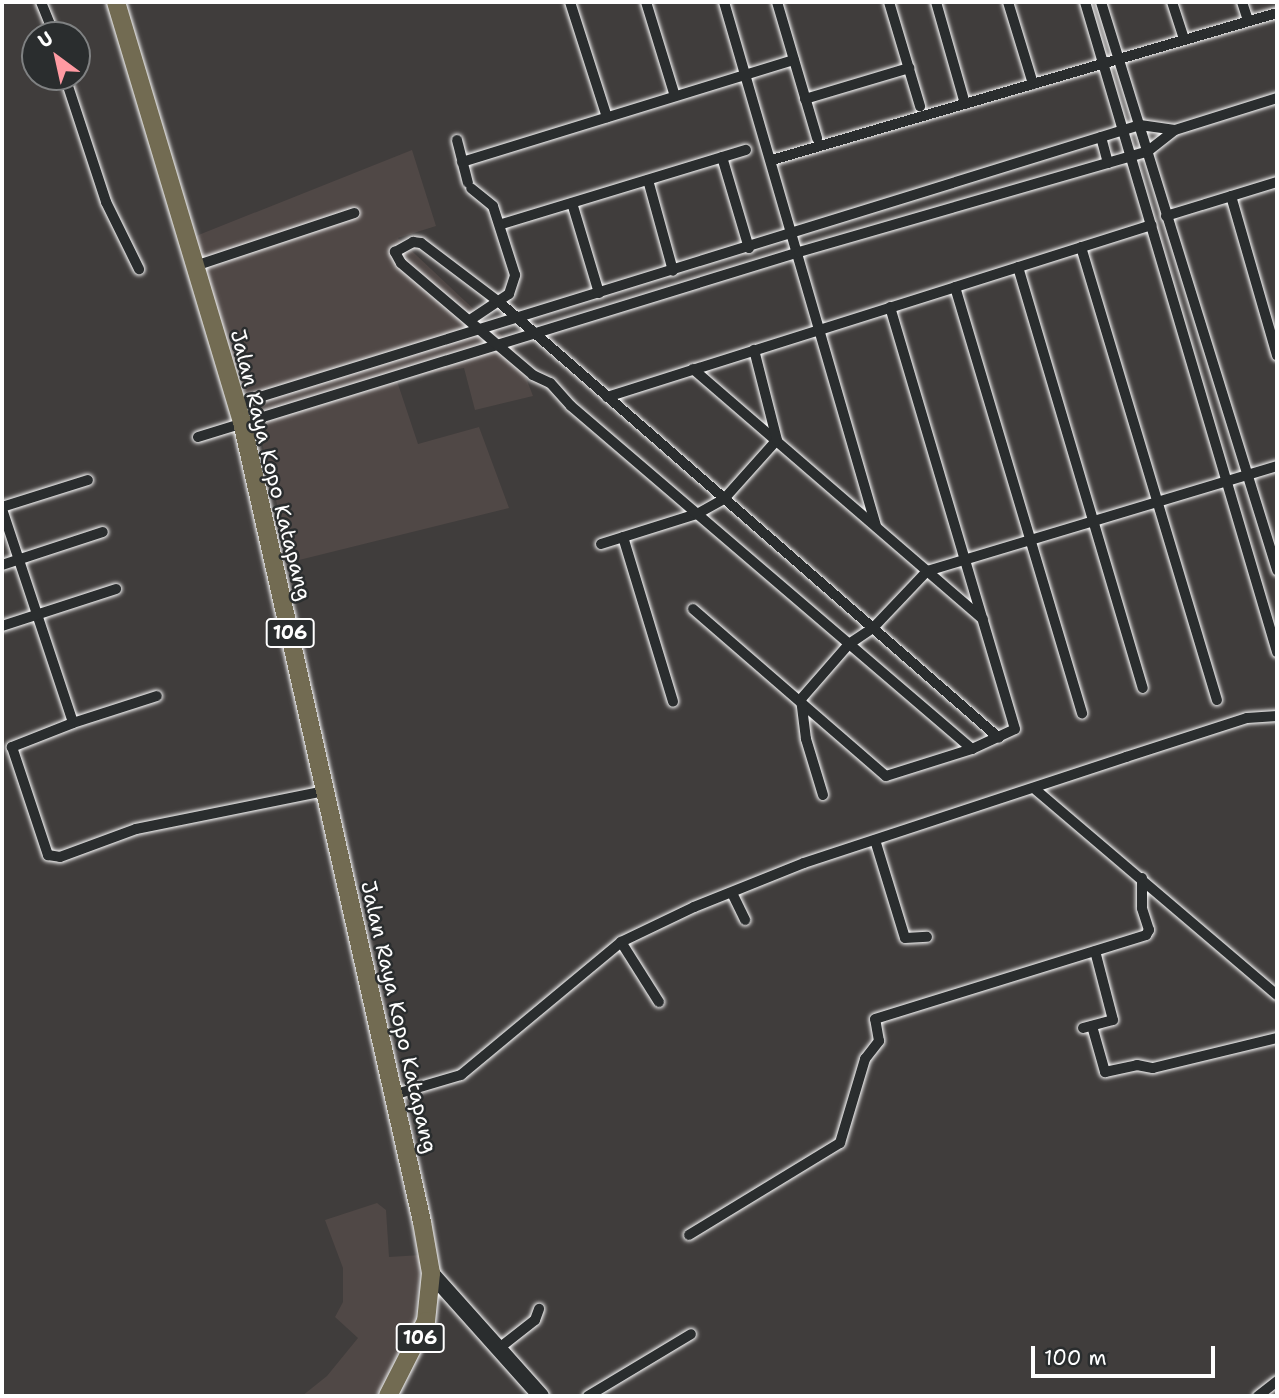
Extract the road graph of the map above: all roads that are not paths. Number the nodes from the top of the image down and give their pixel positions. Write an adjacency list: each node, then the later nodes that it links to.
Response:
1 (41, 2): 15 (street)
2 (116, 2): 56 (main road, Jalan Raya Kopo Katapang / 106)
3 (570, 2): 30 (street)
4 (646, 2): 25 (street)
5 (724, 2): 22 (street)
6 (777, 2): 19 (street)
7 (889, 2): 21 (street)
8 (936, 2): 28 (street)
9 (1008, 2): 23 (street)
10 (1085, 2): 20 (street)
11 (1101, 2): 18 (street)
12 (1172, 2): 17 (street)
13 (1242, 2): 16 (street)
14 (1277, 13): 16 (street)
15 (48, 21)
16 (1248, 21): 17 (street)
17 (1184, 40): 18 (street)
18 (1119, 59): 20 (street); 31 (street)
19 (794, 60): 22 (street); 26 (street)
20 (1104, 63): 23 (street); 32 (street)
21 (909, 68): 26 (street); 29 (street)
22 (747, 75): 25 (street); 41 (street)
23 (1033, 84): 28 (street)
24 (70, 91): 58 (street)
25 (676, 96): 30 (street)
26 (805, 99): 35 (street)
27 (1277, 99): 33 (street)
28 (965, 104): 41 (street)
29 (920, 106)
30 (607, 117): 42 (street)
31 (1140, 125): 32 (street); 33 (street); 38 (street)
32 (1124, 130): 34 (street); 39 (street)
33 (1175, 130): 38 (street)
34 (1101, 137): 43 (street); 52 (street)
35 (817, 138)
36 (457, 141): 42 (street)
37 (746, 150): 40 (street)
38 (1148, 151): 39 (street); 49 (street)
39 (1131, 156): 43 (street); 51 (street)
40 (722, 158): 44 (street); 54 (street)
41 (772, 160): 52 (street)
42 (462, 162): 50 (street)
43 (1108, 163): 55 (street)
44 (648, 180): 47 (street); 59 (street)
45 (1277, 182): 46 (street)
46 (1231, 196): 49 (street); 71 (street)
47 (572, 203): 50 (street); 61 (street)
48 (354, 213): 56 (street)
49 (1166, 216): 78 (street)
50 (502, 224): 62 (street)
51 (1152, 225): 53 (street); 80 (street)
52 (794, 235): 54 (street); 55 (street)
53 (1081, 247): 57 (street); 82 (street)
54 (749, 248): 59 (street)
55 (799, 252): 67 (street); 68 (street)
56 (195, 266): 74 (main road, Jalan Raya Kopo Katapang / 106)
57 (1018, 267): 60 (street); 85 (street)
58 (139, 269)
59 (673, 271): 61 (street)
60 (955, 287): 63 (street); 89 (street)
61 (599, 293): 64 (street)
62 (499, 302): 64 (street); 65 (street); 65 (street)
63 (890, 307): 67 (street); 91 (street)
64 (517, 317): 66 (street); 68 (street)
65 (470, 320): 66 (street)
66 (482, 329): 69 (street); 74 (street)
67 (822, 329): 70 (street); 86 (street)
68 (534, 333): 69 (street); 73 (street)
69 (499, 344): 74 (street); 84 (street)
70 (754, 350): 72 (street); 76 (street)
71 (1277, 355)
72 (693, 369): 73 (street); 76 (street)
73 (607, 397): 81 (street)
74 (240, 413): 75 (street); 116 (main road, Jalan Raya Kopo Katapang / 106)
75 (198, 437)
76 (777, 440): 81 (street); 86 (street)
77 (1277, 466): 78 (street)
78 (1247, 476): 80 (street); 94 (street)
79 (88, 480): 83 (street)
80 (1228, 481): 82 (street); 103 (street)
81 (724, 499): 84 (street); 101 (street)
82 (1158, 504): 85 (street); 107 (street)
83 (2, 508): 92 (street)
84 (697, 513): 88 (street); 102 (street)
85 (1094, 522): 89 (street); 104 (street)
86 (876, 526): 95 (street)
87 (103, 533): 92 (street)
88 (623, 537): 90 (street); 108 (street)
89 (1030, 539): 91 (street); 109 (street)
90 (601, 544)
91 (966, 558): 95 (street); 99 (street)
92 (19, 559): 93 (street); 98 (street)
93 (2, 565)
94 (1277, 570)
95 (927, 571): 99 (street); 101 (street)
96 (116, 589): 98 (street)
97 (693, 609): 106 (street)
98 (38, 614): 100 (street); 111 (street)
99 (983, 619): 112 (street)
100 (2, 626)
101 (873, 628): 102 (street); 112 (street)
102 (849, 644): 106 (street); 114 (street)
103 (1277, 652)
104 (1143, 688)
105 (157, 696): 111 (street)
106 (801, 699): 114 (street); 117 (street)
107 (1217, 700)
108 (673, 702)
109 (1082, 714)
110 (1277, 716): 115 (street)
111 (73, 723): 113 (street)
112 (999, 738): 114 (street)
113 (7, 748): 116 (street)
114 (972, 749)
115 (1036, 790): 118 (street); 119 (street)
116 (325, 791): 128 (main road, Jalan Raya Kopo Katapang / 106)
117 (823, 795)
118 (875, 840): 120 (street); 122 (street)
119 (1142, 878): 124 (street); 125 (street)
120 (732, 893): 121 (street); 123 (street)
121 (745, 920)
122 (928, 937)
123 (621, 943): 126 (street); 128 (street)
124 (1095, 951): 127 (street); 129 (street)
125 (1277, 995)
126 (659, 1002)
127 (1277, 1038)
128 (393, 1095): 130 (main road, Jalan Raya Kopo Katapang / 106)
129 (689, 1234)
130 (430, 1273): 131 (main road); 132 (main road, 106)
131 (455, 1300): 132 (main road); 135 (main road)
132 (427, 1307): 137 (main road, 106)
133 (539, 1310): 135 (street)
134 (691, 1334): 139 (street)
135 (498, 1349): 138 (main road)
136 (1277, 1381): 140 (street)
137 (388, 1396)
138 (541, 1396)
139 (588, 1396)
140 (1258, 1396)

